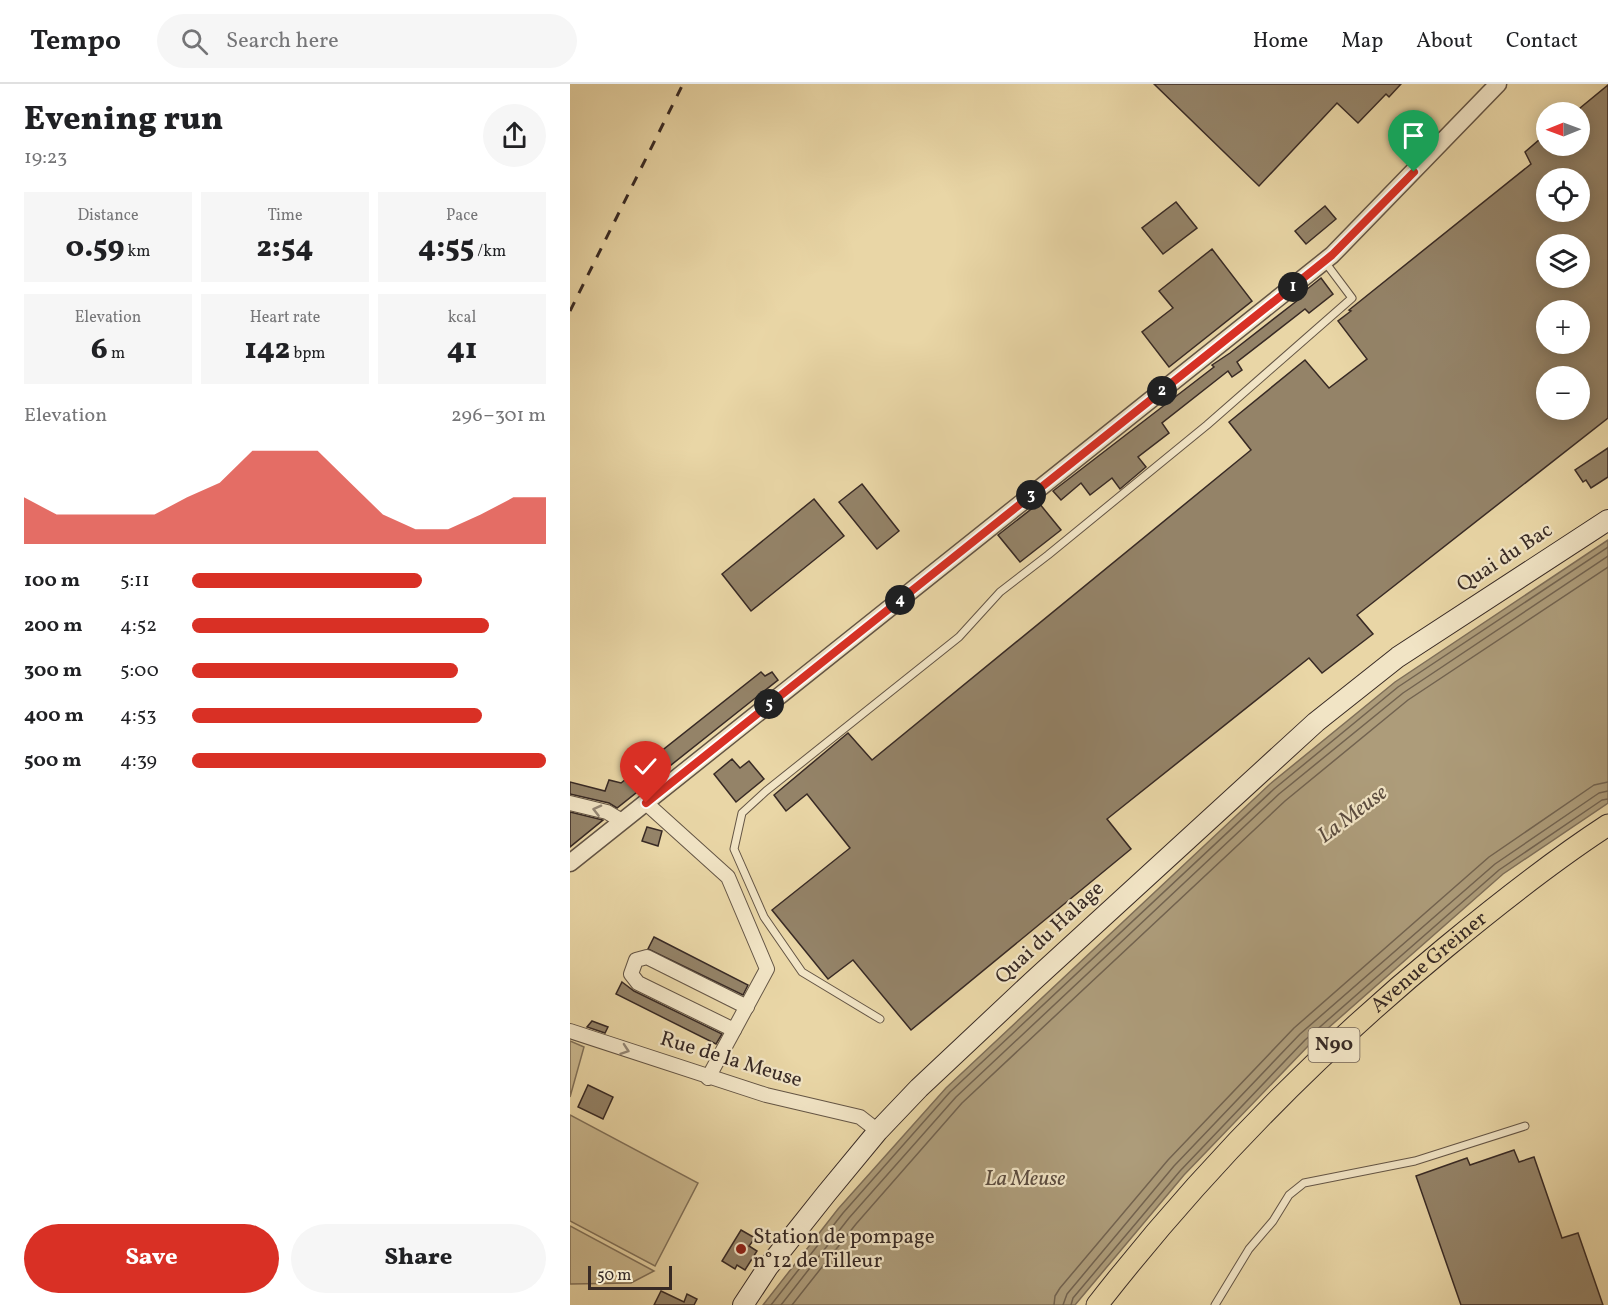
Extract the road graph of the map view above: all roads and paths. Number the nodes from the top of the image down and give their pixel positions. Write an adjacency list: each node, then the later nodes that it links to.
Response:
1 (1498, 84): 2 (street)
2 (1324, 261): 6 (street); 11 (lane)
3 (1608, 520): 4 (main road, Quai du Bac)
4 (1428, 636): 16 (main road, Quai du Halage)
5 (570, 803): 7 (street, one-way to 5)
6 (646, 803): 7 (street); 10 (street)
7 (622, 821): 9 (street)
8 (1608, 825): 18 (main road, Avenue Greiner / N90)
9 (570, 863)
10 (747, 1007): 12 (street); 12 (street)
11 (880, 1019)
12 (734, 1030): 14 (street)
13 (570, 1031): 14 (street, Rue de la Meuse, one-way to 14)
14 (708, 1078): 16 (street, Rue de la Meuse)
15 (1525, 1126): 19 (lane)
16 (878, 1131): 17 (main road, Quai du Halage)
17 (743, 1305)
18 (1097, 1305)
19 (1215, 1305)

